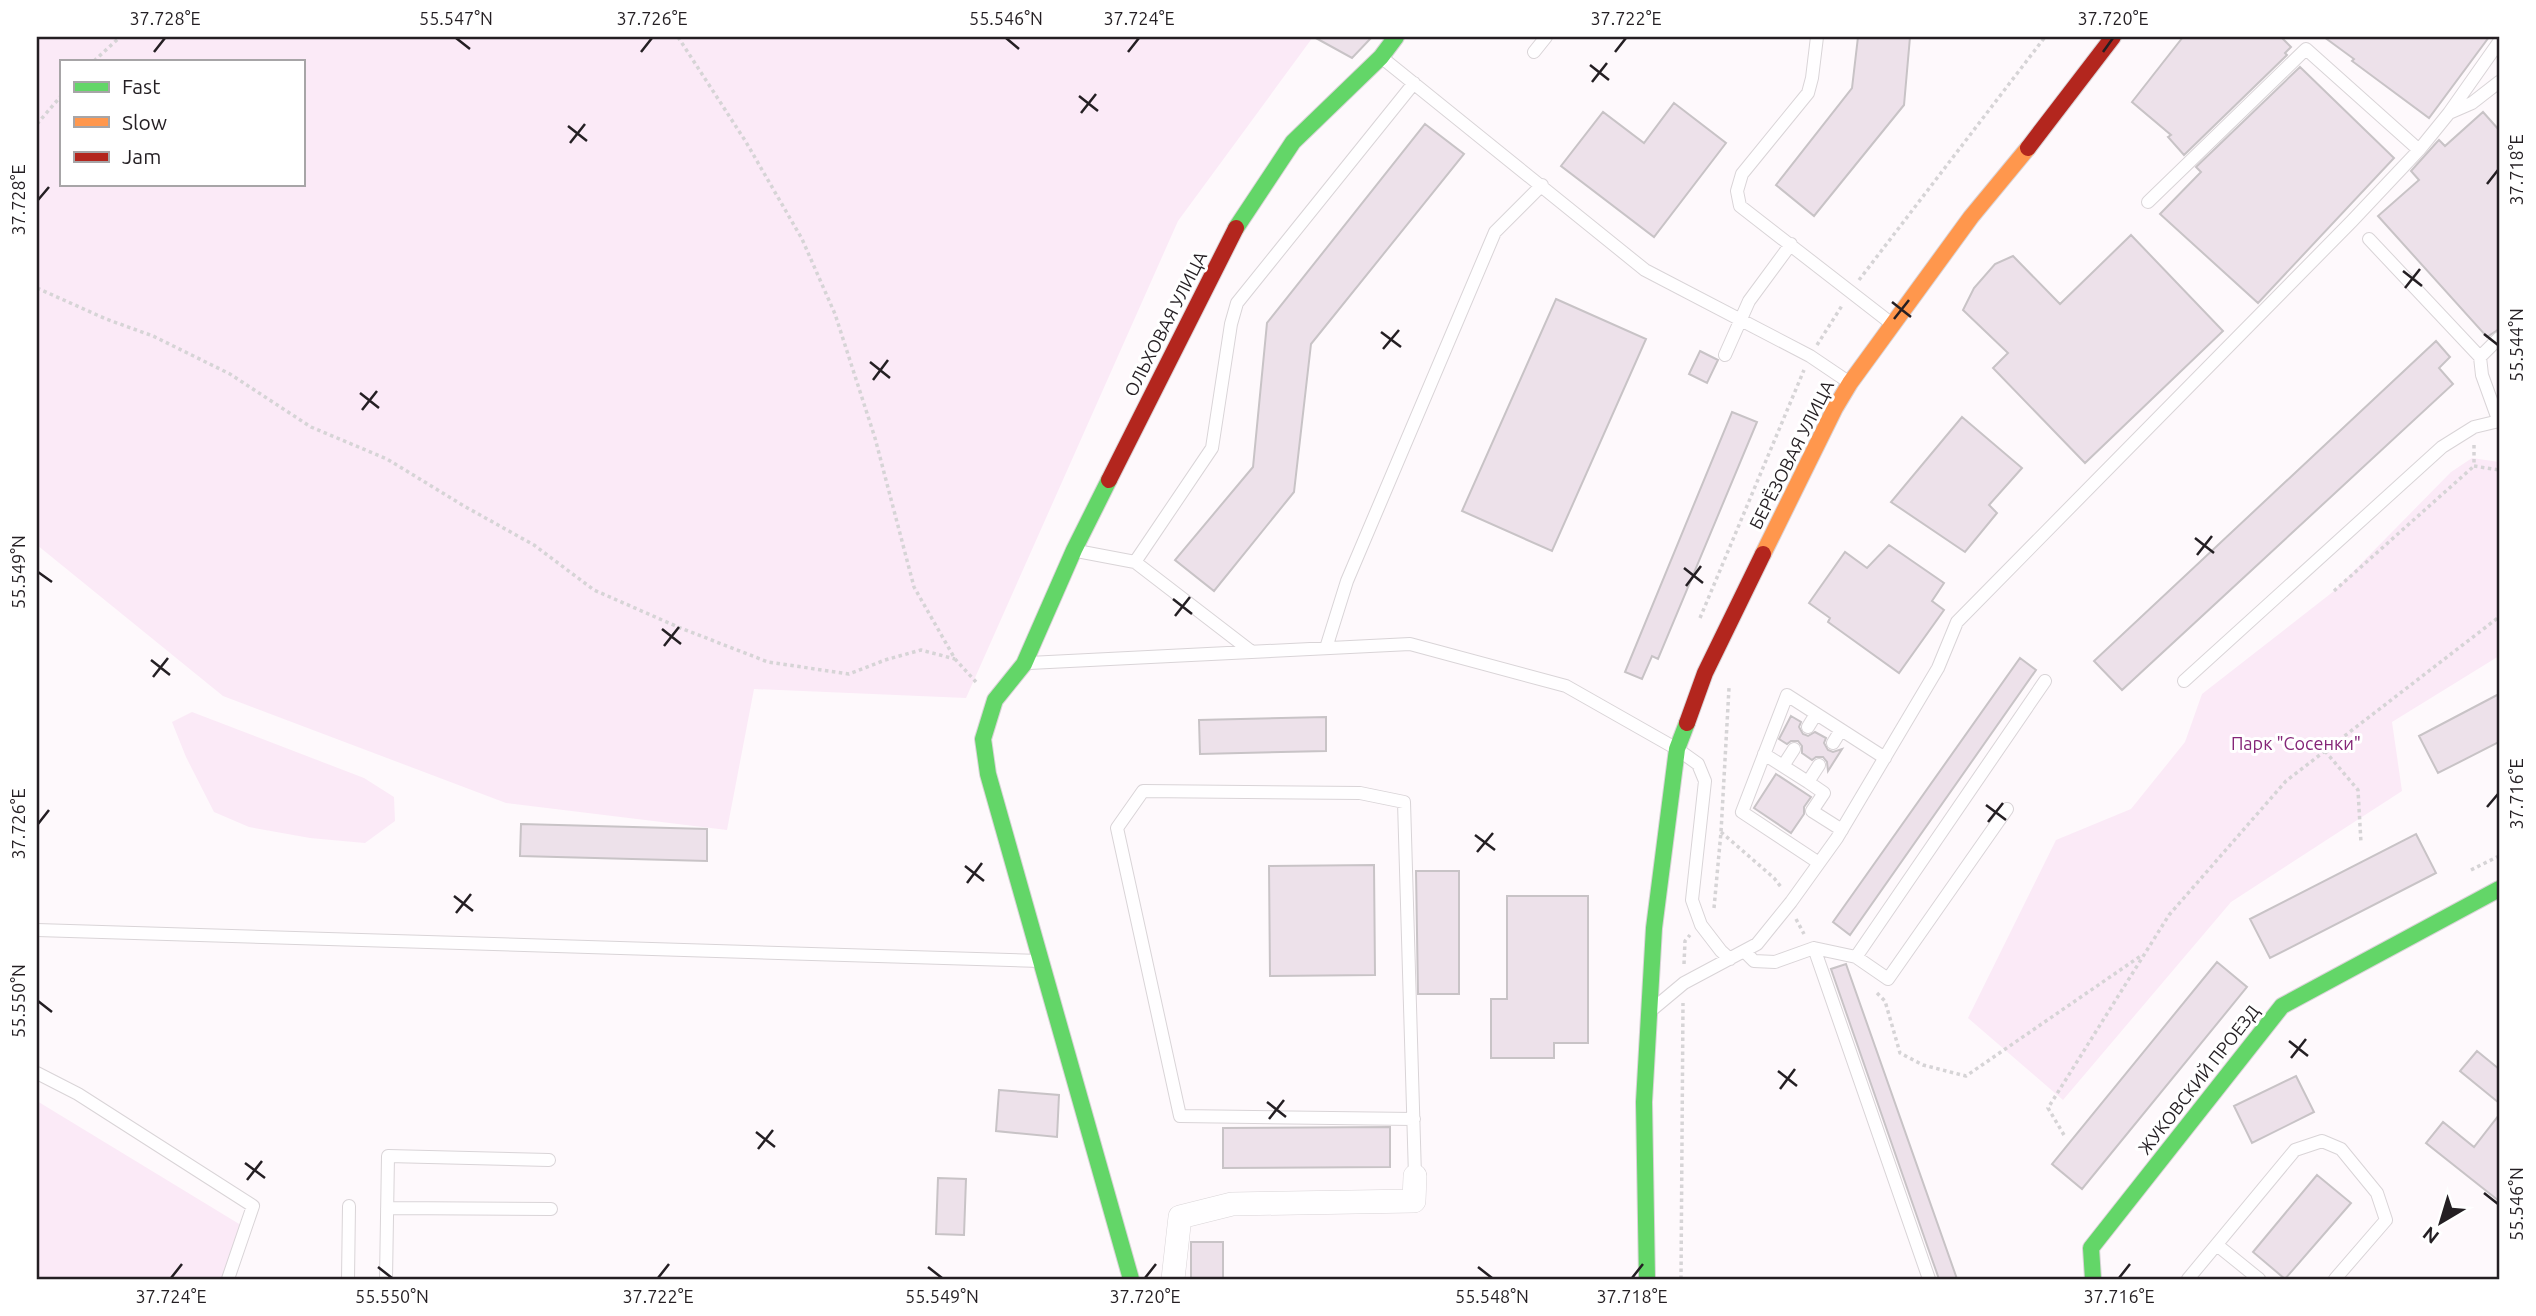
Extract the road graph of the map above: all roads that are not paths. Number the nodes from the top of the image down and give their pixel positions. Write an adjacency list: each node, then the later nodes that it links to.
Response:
1 (1396, 37): 7 (street, ОЛЬХОВАЯ УЛИЦА)
2 (1546, 37): 6 (lane)
3 (1817, 37): 15 (lane)
4 (2113, 37): 17 (street, БЕРЁЗОВАЯ УЛИЦА)
5 (2499, 42): 10 (lane)
6 (1534, 52)
7 (1381, 57): 9 (lane); 23 (street, ОЛЬХОВАЯ УЛИЦА)
8 (2499, 82): 10 (lane)
9 (1414, 83): 12 (lane); 24 (lane)
10 (2449, 113): 11 (lane)
11 (2419, 150): 13 (lane); 37 (lane)
12 (1542, 185): 16 (lane); 25 (lane)
13 (2148, 202)
14 (2369, 239): 20 (lane)
15 (1791, 244): 16 (lane); 17 (lane)
16 (1740, 320): 19 (lane); 21 (lane)
17 (1893, 324): 21 (street, БЕРЁЗОВАЯ УЛИЦА)
18 (2499, 338): 20 (lane)
19 (1726, 355)
20 (2480, 357): 22 (lane)
21 (1850, 383): 34 (street, БЕРЁЗОВАЯ УЛИЦА)
22 (2499, 422): 29 (lane)
23 (1074, 550): 24 (lane); 27 (street, ОЛЬХОВАЯ УЛИЦА)
24 (1135, 562): 26 (lane)
25 (1326, 648): 26 (lane); 34 (lane)
26 (1252, 652): 27 (lane)
27 (1024, 664): 50 (street, ОЛЬХОВАЯ УЛИЦА)
28 (2045, 681): 48 (lane)
29 (2184, 681)
30 (1816, 714): 31 (lane); 32 (lane); 36 (lane)
31 (1808, 727)
32 (1841, 730): 33 (lane); 37 (lane)
33 (1833, 743)
34 (1677, 749): 49 (lane); 51 (street, БЕРЁЗОВАЯ УЛИЦА)
35 (1794, 749): 39 (lane)
36 (1764, 754): 39 (lane); 43 (lane)
37 (1885, 758): 42 (lane)
38 (1819, 765): 40 (lane)
39 (1783, 766): 40 (lane)
40 (1808, 782): 42 (lane)
41 (2007, 809): 48 (lane)
42 (1842, 830): 43 (lane)
43 (1819, 863): 47 (lane)
44 (2499, 889): 67 (street, ЖУКОВСКИЙ ПРОЕЗД)
45 (37, 930): 50 (lane)
46 (1814, 948): 47 (lane); 48 (lane); 66 (lane)
47 (1745, 952): 49 (lane)
48 (1856, 957)
49 (1730, 959): 51 (lane)
50 (1041, 961): 63 (street)
51 (1649, 1011): 65 (street, БЕРЁЗОВАЯ УЛИЦА)
52 (37, 1073): 60 (lane)
53 (1414, 1119): 53 (lane); 55 (lane)
54 (549, 1160): 57 (lane)
55 (1415, 1175): 64 (street)
56 (349, 1206): 61 (lane)
57 (387, 1208): 58 (lane); 62 (lane)
58 (551, 1209)
59 (2217, 1245): 68 (lane); 69 (lane); 70 (lane)
60 (228, 1279)
61 (348, 1279)
62 (386, 1279)
63 (1131, 1279)
64 (1173, 1279)
65 (1647, 1279)
66 (1929, 1279)
67 (2093, 1279)
68 (2189, 1279)
69 (2259, 1279)
70 (2335, 1279)

